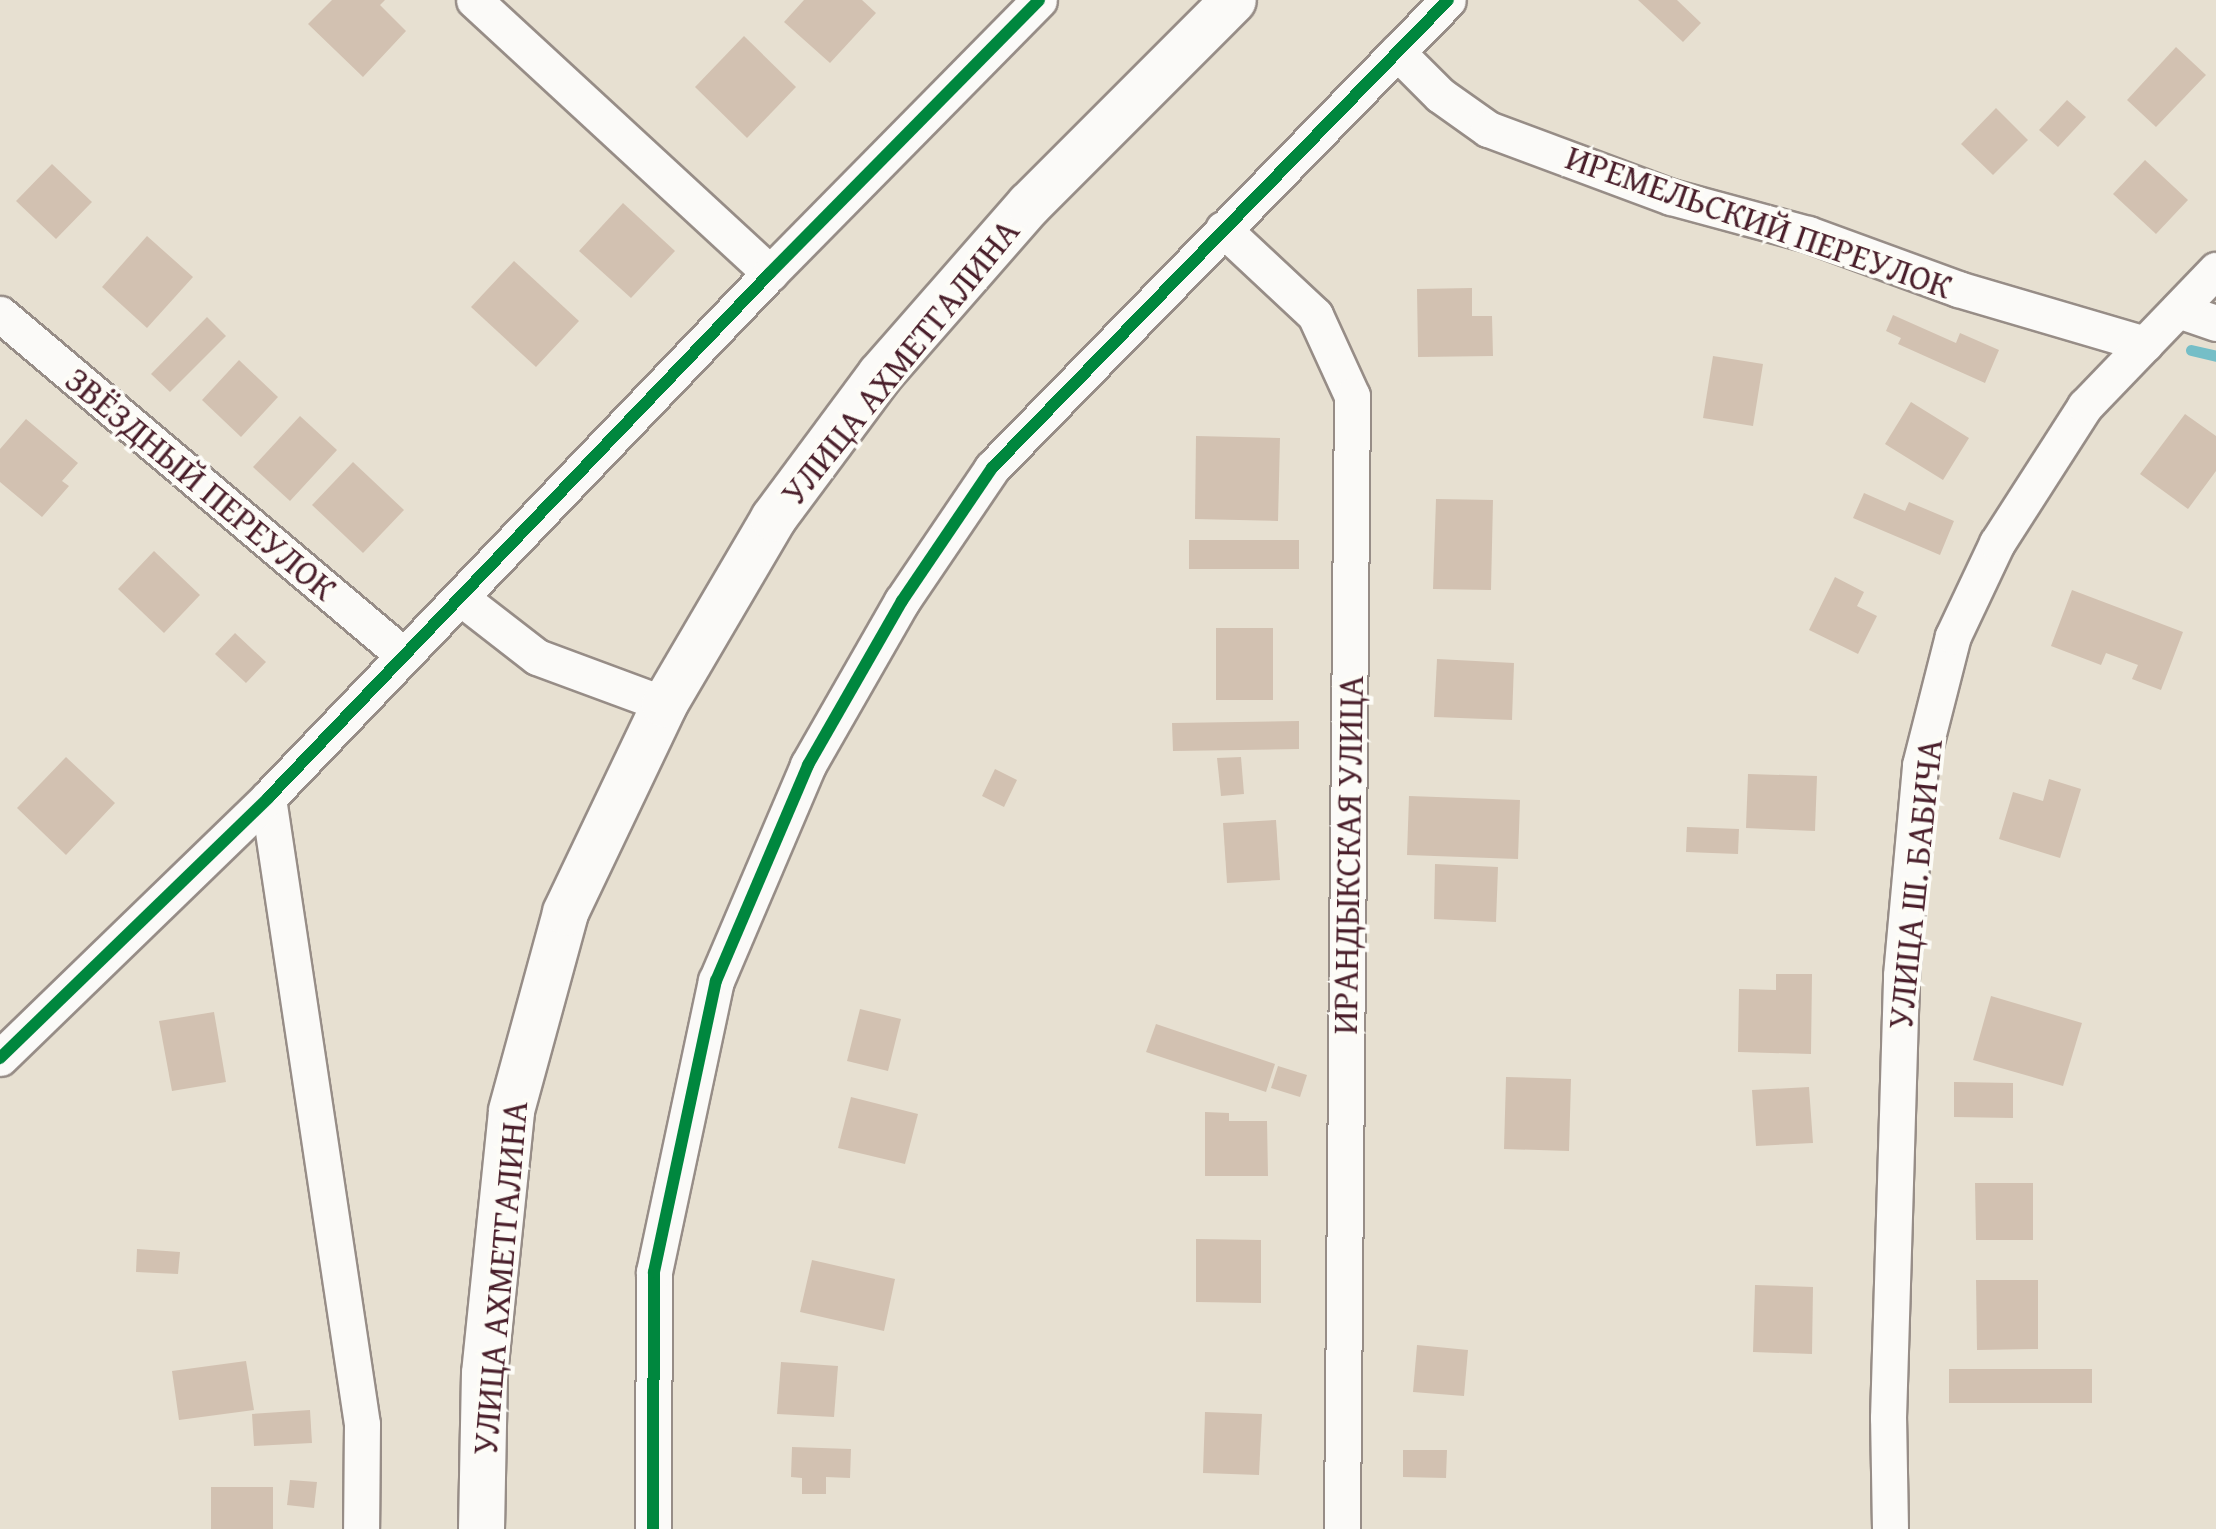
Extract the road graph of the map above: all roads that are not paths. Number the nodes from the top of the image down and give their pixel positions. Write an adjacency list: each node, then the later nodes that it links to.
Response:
1 (474, 0): 8 (street)
2 (1039, 0): 8 (street)
3 (1233, 0): 15 (main road, УЛИЦА АХМЕТГАЛИНА)
4 (1448, 0): 5 (street)
5 (1397, 52): 6 (street); 12 (street, ИРЕМЕЛЬСКИЙ ПЕРЕУЛОК)
6 (1223, 229): 20 (street); 21 (street, ИРАНДЫКСКАЯ УЛИЦА)
7 (2216, 270): 9 (street, УЛИЦА Ш. БАБИЧА)
8 (770, 273): 13 (street)
9 (2178, 310): 11 (street); 12 (street, УЛИЦА Ш. БАБИЧА)
10 (0, 314): 14 (street, ЗВЁЗДНЫЙ ПЕРЕУЛОК)
11 (2216, 323)
12 (2146, 344): 22 (street, УЛИЦА Ш. БАБИЧА)
13 (461, 598): 14 (street); 15 (street)
14 (402, 654): 16 (street)
15 (664, 704): 19 (main road, УЛИЦА АХМЕТГАЛИНА)
16 (268, 798): 17 (street); 18 (street)
17 (0, 1058)
18 (361, 1529)
19 (481, 1529)
20 (653, 1529)
21 (1342, 1529)
22 (1890, 1529)

